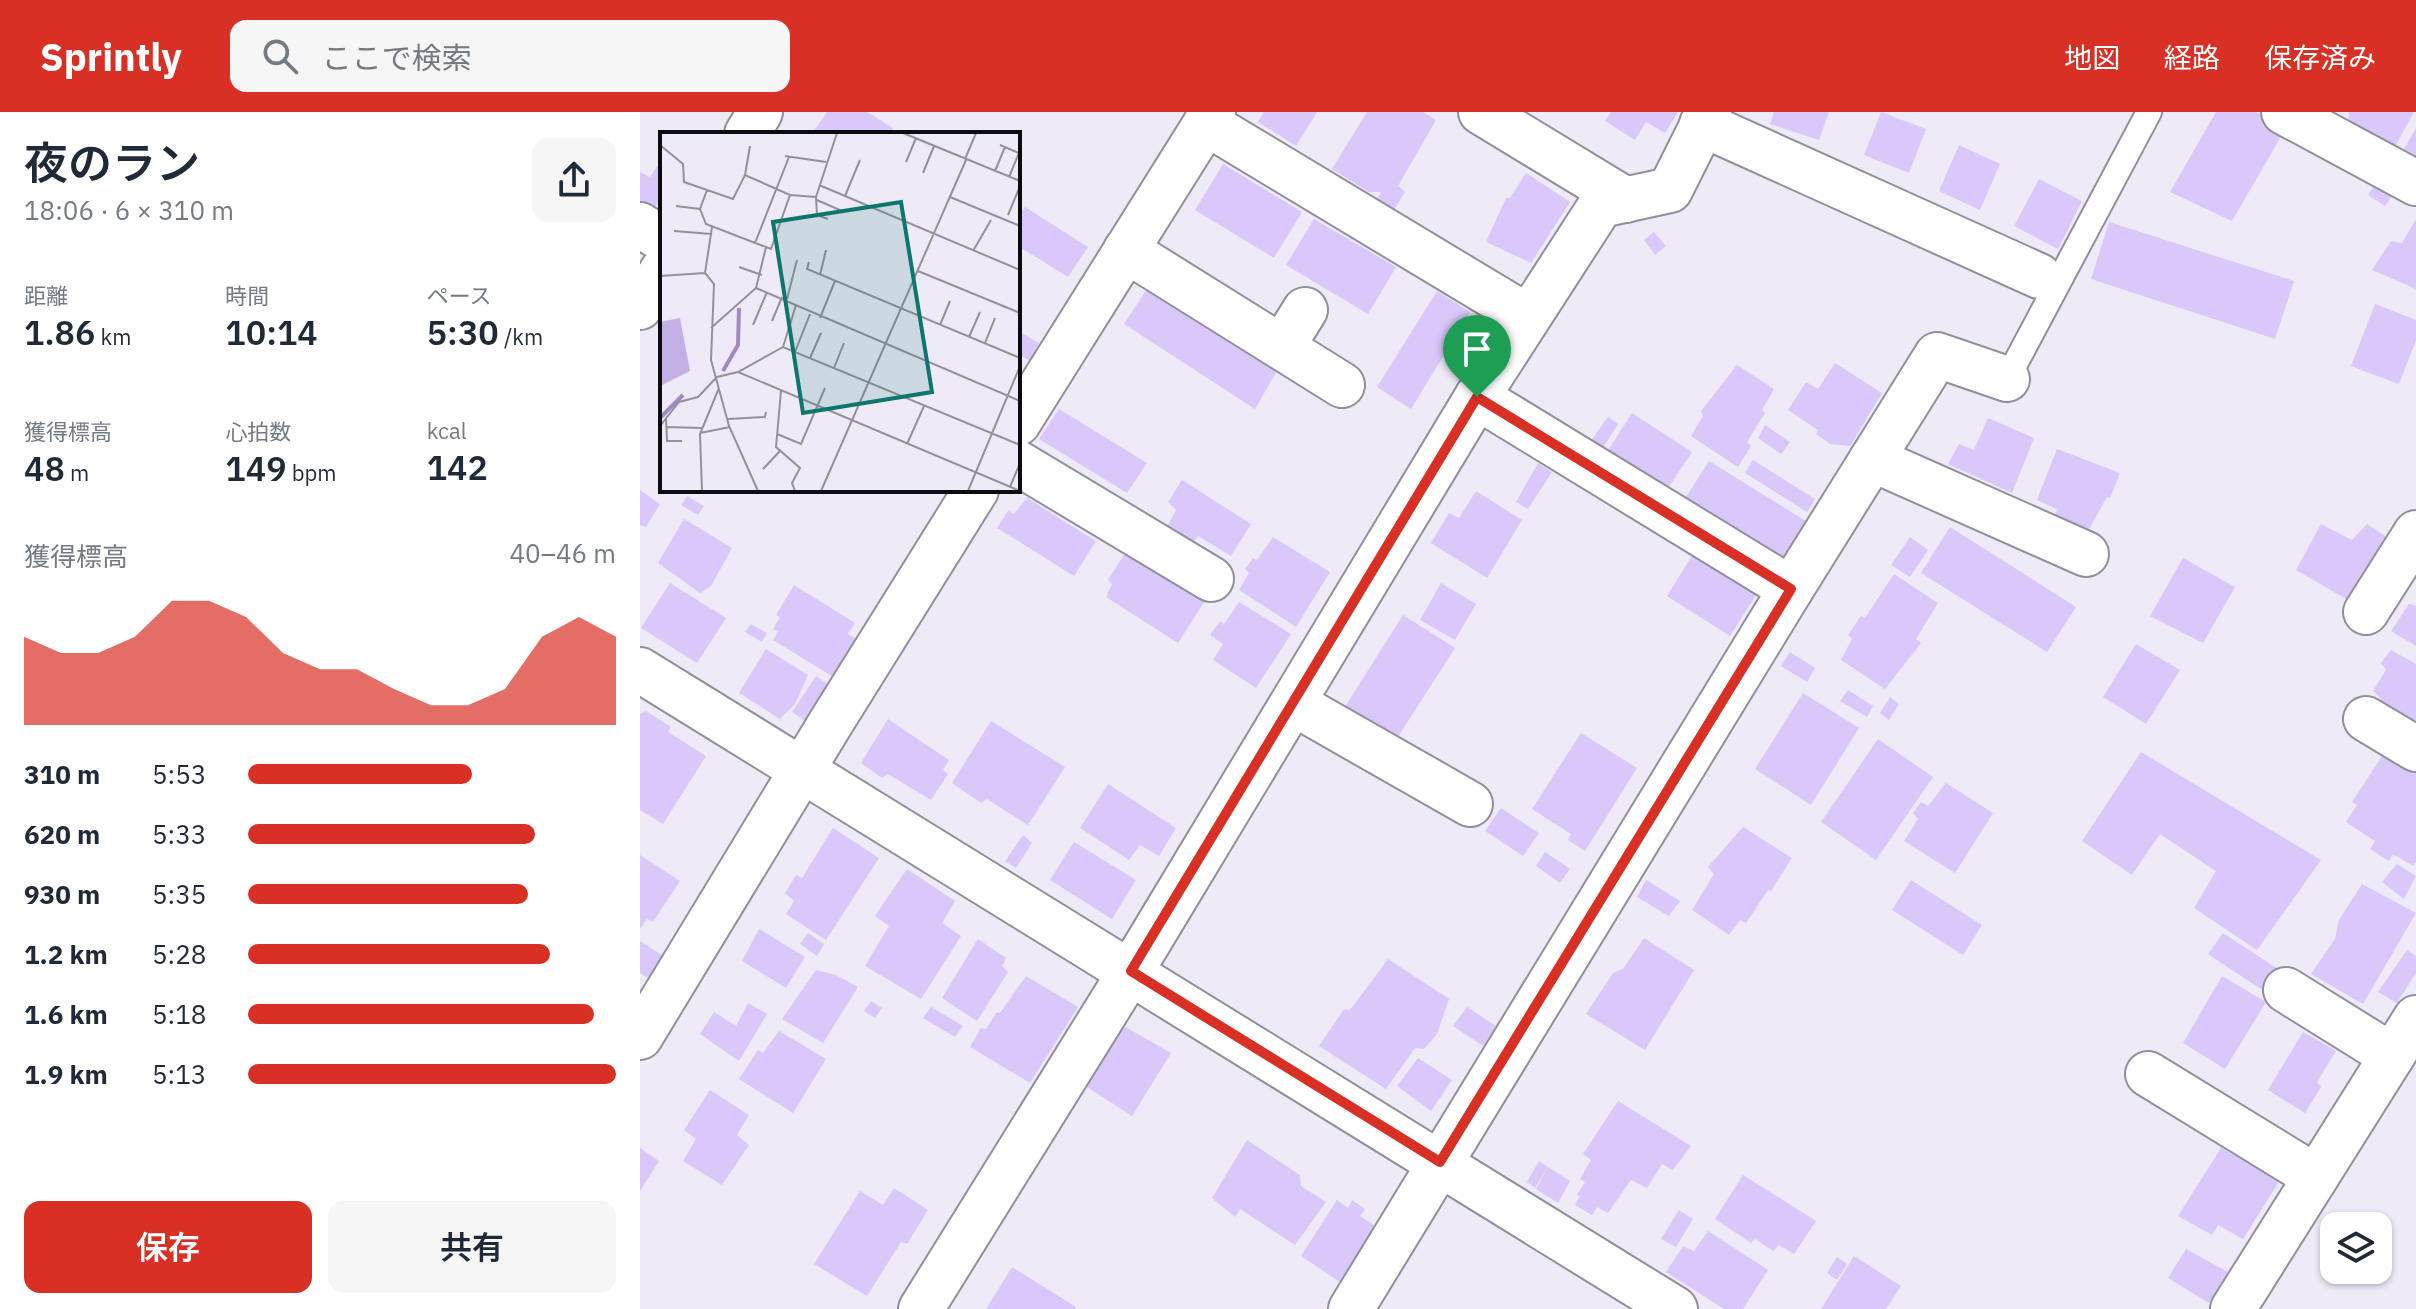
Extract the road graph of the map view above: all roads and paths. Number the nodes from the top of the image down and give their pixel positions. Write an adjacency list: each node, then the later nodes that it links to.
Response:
1 (760, 112): 7 (street)
2 (1481, 112): 9 (street)
3 (2149, 112): 19 (lane)
4 (2284, 112): 8 (street)
5 (1210, 117): 12 (street); 17 (street)
6 (1706, 118): 9 (street); 14 (street)
7 (748, 132)
8 (2416, 183)
9 (1626, 200): 17 (street)
10 (640, 225): 11 (street)
11 (660, 238)
12 (1126, 250): 18 (street); 22 (street)
13 (660, 274): 15 (street)
14 (2039, 276)
15 (640, 307)
16 (1305, 310): 18 (street)
17 (1528, 317): 21 (street)
18 (1282, 347): 20 (street)
19 (2007, 379): 23 (street)
20 (1342, 385)
21 (1477, 397): 29 (street); 32 (street)
22 (1020, 420)
23 (1872, 459): 27 (street); 29 (street)
24 (1020, 464): 28 (street)
25 (975, 492): 35 (street)
26 (2416, 533): 30 (street)
27 (2086, 554)
28 (1211, 579)
29 (1791, 589): 43 (street)
30 (2366, 612)
31 (640, 670): 35 (street)
32 (1293, 703): 36 (street); 37 (street)
33 (2366, 719): 34 (street)
34 (2416, 749)
35 (803, 770): 37 (street); 40 (street)
36 (1470, 804)
37 (1131, 971): 43 (street); 45 (street)
38 (2286, 990): 41 (street)
39 (2416, 1018): 41 (street)
40 (640, 1037)
41 (2392, 1056): 44 (street)
42 (2148, 1074): 44 (street)
43 (1440, 1162): 46 (street); 47 (street)
44 (2316, 1177): 48 (street)
45 (921, 1309)
46 (1351, 1309)
47 (1675, 1309)
48 (2233, 1309)

